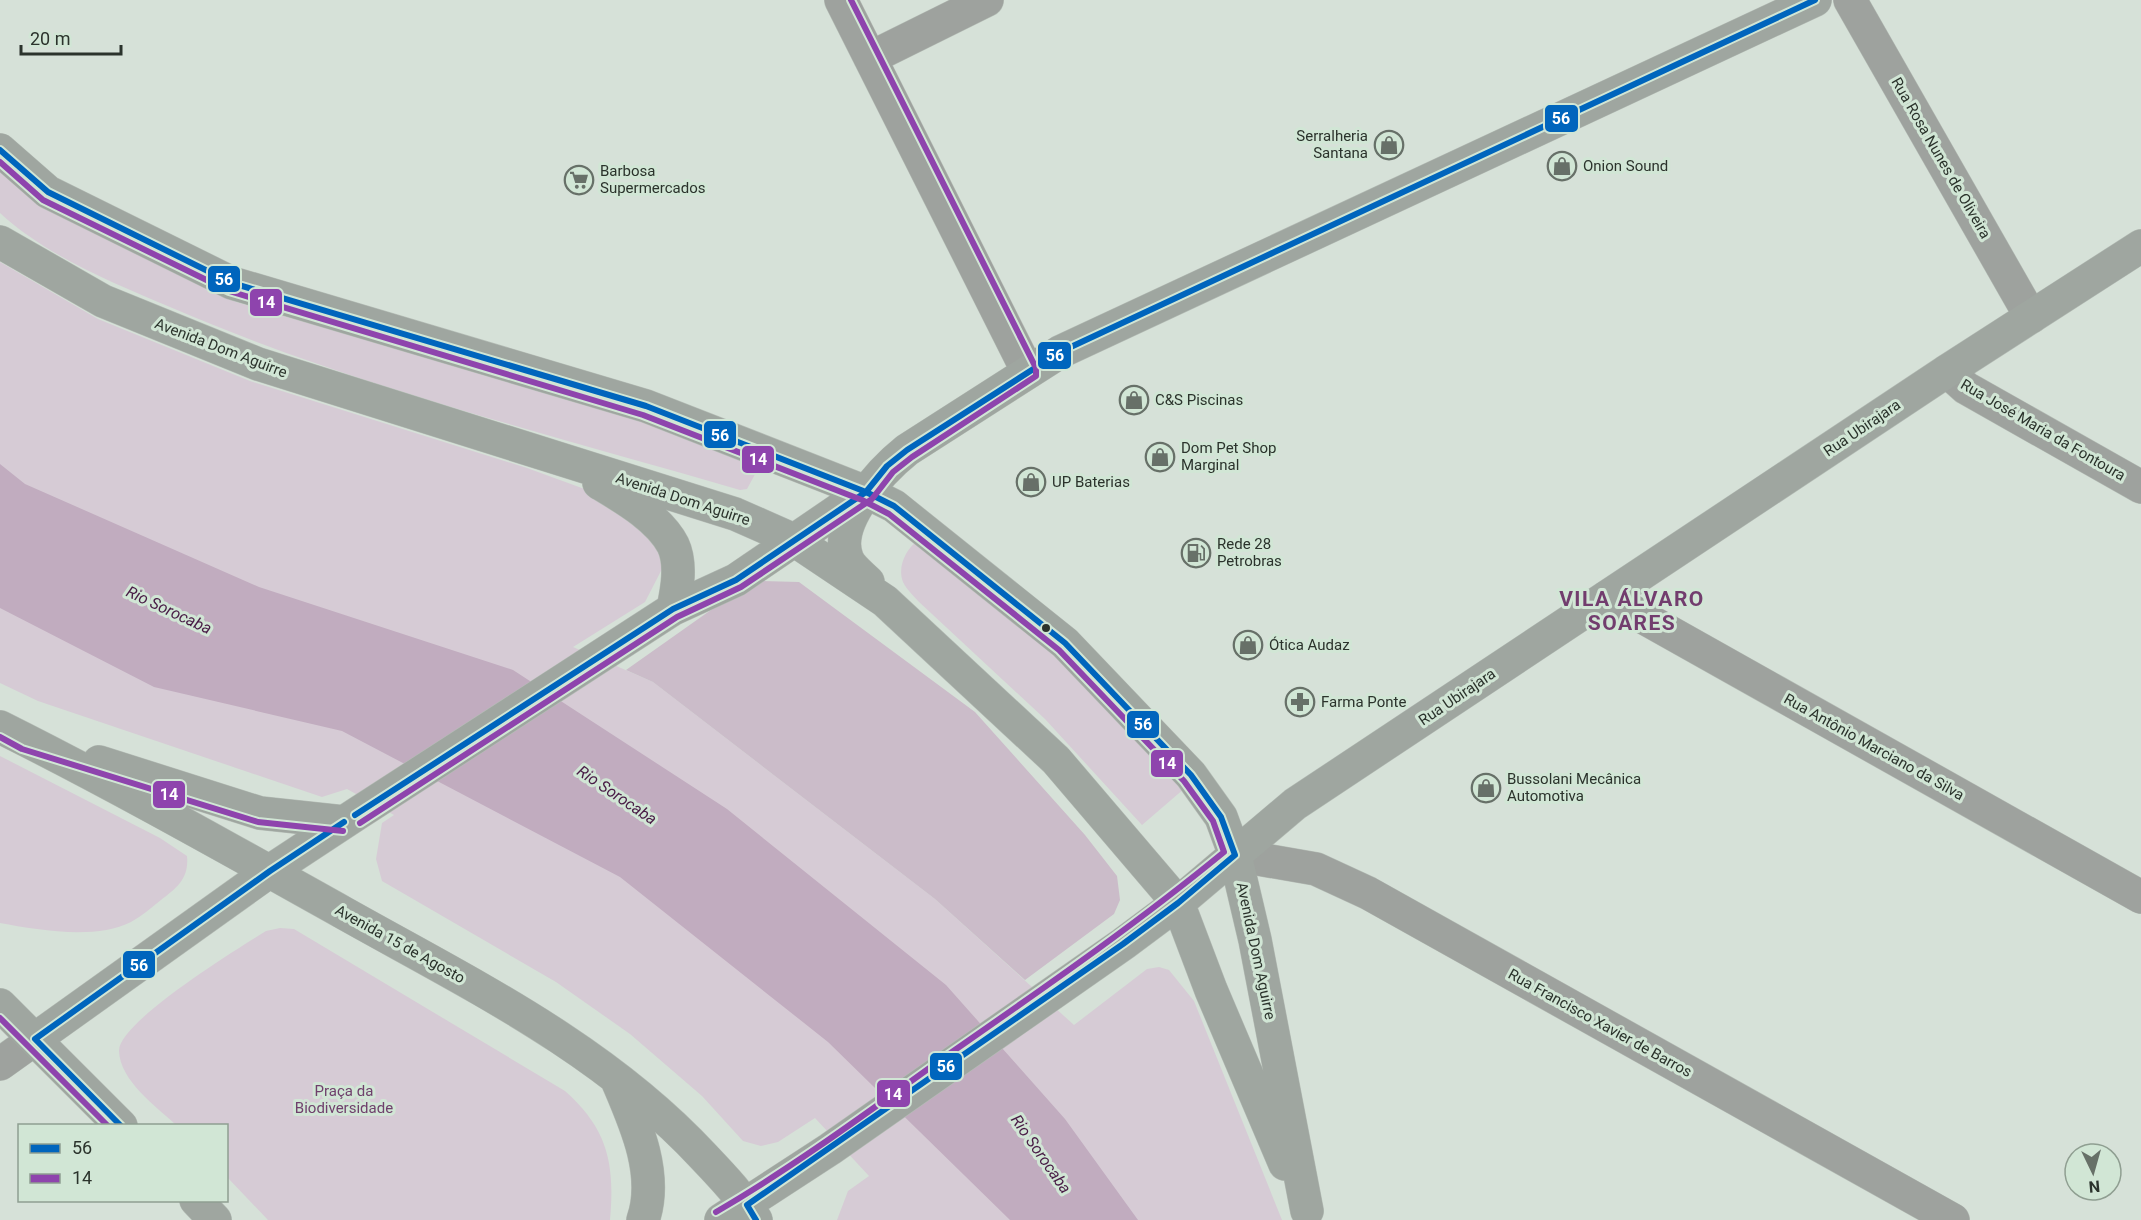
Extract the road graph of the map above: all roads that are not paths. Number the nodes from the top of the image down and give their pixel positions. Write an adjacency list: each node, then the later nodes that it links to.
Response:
1 (841, 0): 5 (street)
2 (987, 0): 5 (street)
3 (1815, 0): 11 (main road)
4 (1850, 0): 9 (street, Rua Rosa Nunes de Oliveira)
5 (870, 58): 11 (street)
6 (0, 150): 14 (main road, Avenida Dom Aguirre)
7 (0, 242): 12 (main road, Avenida Dom Aguirre)
8 (2141, 246): 9 (main road, Rua Ubirajara)
9 (2031, 316): 10 (main road, Rua Ubirajara)
10 (1947, 371): 13 (street, Rua José Maria da Fontoura); 16 (main road, Rua Ubirajara)
11 (1029, 372): 14 (main road)
12 (553, 456): 15 (main road, Avenida Dom Aguirre); 18 (main road)
13 (2141, 487)
14 (866, 492): 15 (main road); 17 (main road); 21 (main road, Avenida Dom Aguirre)
15 (794, 540): 17 (main road, Avenida Dom Aguirre); 18 (main road)
16 (1607, 597): 21 (main road, Rua Ubirajara); 23 (street, Rua Antônio Marciano da Silva)
17 (885, 601): 24 (main road, Avenida Dom Aguirre)
18 (662, 616): 20 (main road)
19 (13, 733): 20 (main road); 22 (main road, Avenida 15 de Agosto)
20 (349, 818): 22 (main road)
21 (1235, 855): 24 (main road, Rua Ubirajara); 32 (main road, Avenida Dom Aguirre); 35 (street, Rua Francisco Xavier de Barros)
22 (270, 870): 26 (main road); 28 (main road, Avenida 15 de Agosto)
23 (2141, 897)
24 (1178, 903): 31 (main road, Rua Ubirajara); 32 (main road, Avenida Dom Aguirre)
25 (0, 1005): 26 (main road)
26 (35, 1039): 27 (street); 29 (main road)
27 (0, 1064)
28 (616, 1075): 31 (main road, Avenida 15 de Agosto); 34 (main road)
29 (121, 1124)
30 (198, 1202): 33 (main road)
31 (742, 1215)
32 (1309, 1216)
33 (215, 1220)
34 (643, 1220)
35 (1953, 1220)

